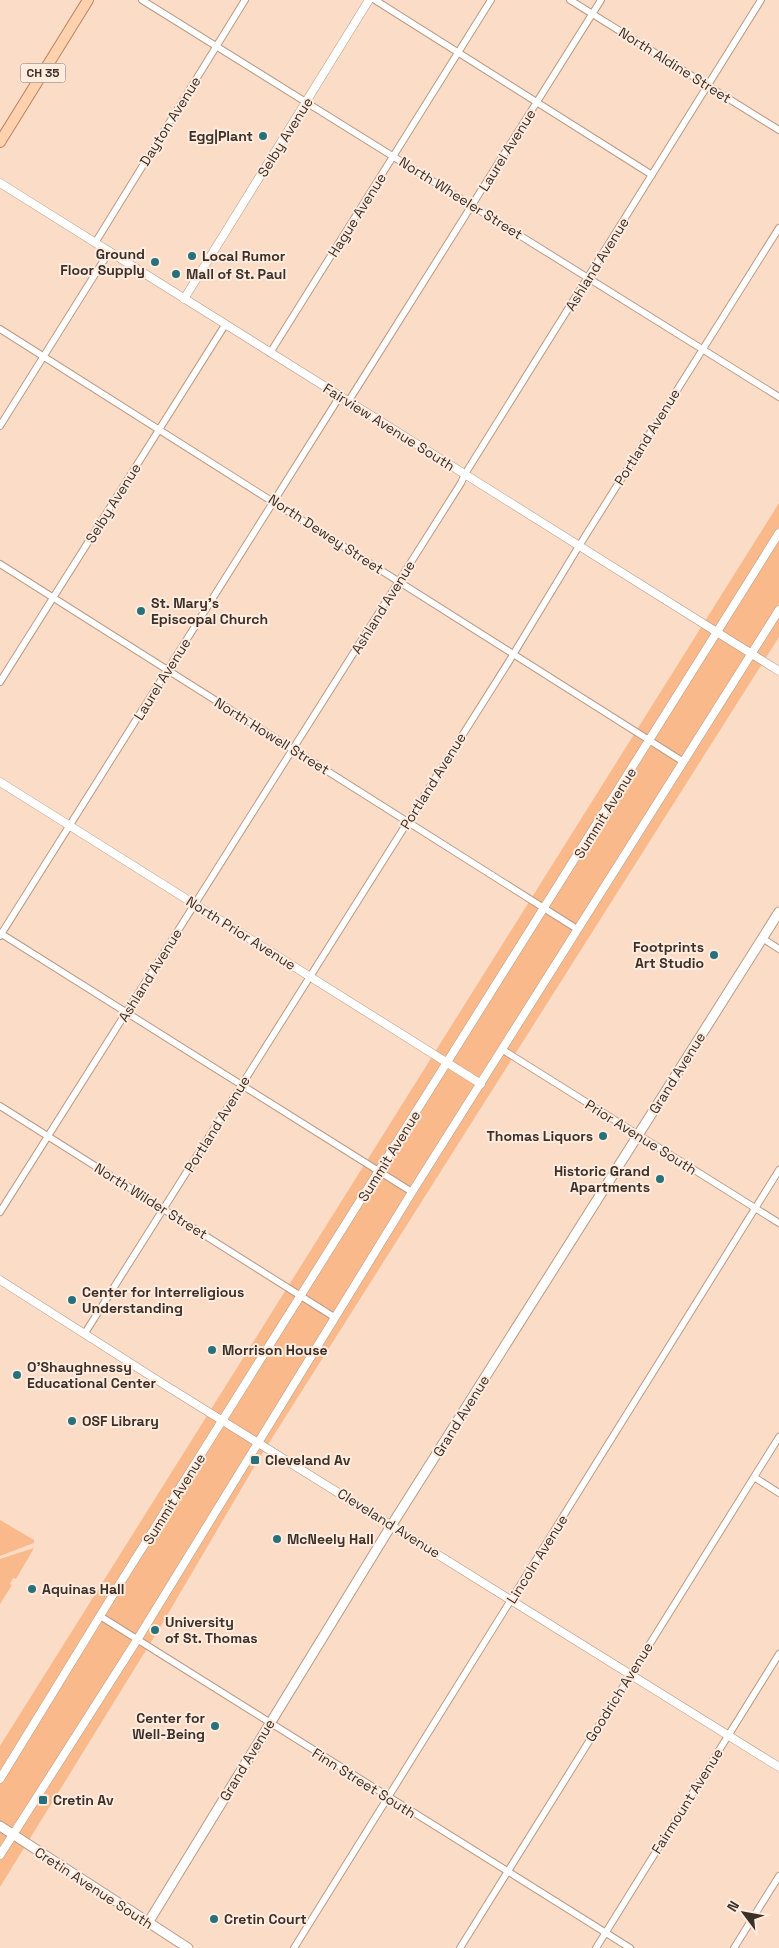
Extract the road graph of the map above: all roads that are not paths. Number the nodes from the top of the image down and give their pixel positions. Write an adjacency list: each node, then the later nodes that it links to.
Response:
1 (88, 0): 17 (main road, CH 35)
2 (142, 0): 11 (street, North Wheeler Street)
3 (245, 0): 11 (street, Dayton Avenue)
4 (369, 0): 14 (street, Selby Avenue)
5 (375, 0): 12 (street)
6 (491, 0): 12 (street, Hague Avenue)
7 (570, 0): 10 (street, North Aldine Street)
8 (601, 0): 10 (street, Laurel Avenue)
9 (761, 0): 13 (street, Ashland Avenue)
10 (592, 14): 13 (street, North Aldine Street); 15 (street, Laurel Avenue)
11 (216, 47): 14 (street, North Wheeler Street); 23 (street, Dayton Avenue)
12 (458, 54): 15 (street); 18 (street, Hague Avenue)
13 (709, 86): 16 (street, North Aldine Street); 19 (street, Ashland Avenue)
14 (307, 101): 18 (street, North Wheeler Street); 26 (street, Selby Avenue)
15 (537, 103): 19 (street); 21 (street, Laurel Avenue)
16 (779, 130)
17 (0, 142)
18 (394, 156): 21 (street, North Wheeler Street); 30 (street, Hague Avenue)
19 (652, 175): 25 (street, Ashland Avenue)
20 (0, 183): 23 (street, Fairview Avenue South)
21 (472, 205): 25 (street, North Wheeler Street); 34 (street, Laurel Avenue)
22 (779, 228): 29 (street, Portland Avenue)
23 (94, 243): 24 (street, Fairview Avenue South)
24 (109, 252): 26 (street, Fairview Avenue South); 31 (street)
25 (588, 278): 29 (street, North Wheeler Street); 37 (street, Ashland Avenue)
26 (184, 299): 27 (street, Fairview Avenue South)
27 (225, 325): 30 (street, Fairview Avenue South); 36 (street, Selby Avenue)
28 (0, 329): 31 (street, North Dewey Street)
29 (702, 350): 33 (street, North Wheeler Street); 40 (street, Portland Avenue)
30 (270, 353): 32 (street, Fairview Avenue South)
31 (45, 357): 35 (street); 36 (street, North Dewey Street)
32 (340, 396): 34 (street, Fairview Avenue South); 38 (street, Laurel Avenue)
33 (779, 397)
34 (348, 402): 37 (street, Fairview Avenue South)
35 (0, 426)
36 (158, 430): 38 (street, North Dewey Street); 43 (street, Selby Avenue)
37 (464, 474): 40 (street, Fairview Avenue South); 42 (street, Ashland Avenue)
38 (274, 501): 42 (street, North Dewey Street); 48 (street, Laurel Avenue)
39 (779, 533): 45 (street, Summit Avenue)
40 (579, 546): 45 (street, Fairview Avenue South); 46 (street, Portland Avenue)
41 (0, 564): 43 (street, North Howell Street)
42 (399, 581): 46 (street, North Dewey Street); 52 (street, Ashland Avenue)
43 (53, 598): 48 (street, North Howell Street); 50 (street, Selby Avenue)
44 (779, 610): 47 (street)
45 (716, 632): 47 (street, Fairview Avenue South); 51 (street, Summit Avenue)
46 (513, 653): 51 (street, North Dewey Street); 55 (street, Portland Avenue)
47 (752, 654): 49 (street, Fairview Avenue South); 53 (street)
48 (168, 670): 52 (street, North Howell Street); 56 (street, Laurel Avenue)
49 (779, 671)
50 (0, 682)
51 (650, 741): 53 (street, North Dewey Street); 58 (street, Summit Avenue)
52 (293, 749): 55 (street, North Howell Street); 57 (street, Ashland Avenue)
53 (682, 761): 60 (street)
54 (0, 782): 56 (street, North Prior Avenue)
55 (408, 822): 58 (street, North Howell Street); 64 (street, Portland Avenue)
56 (70, 825): 57 (street, North Prior Avenue); 61 (street, Laurel Avenue)
57 (194, 903): 64 (street, North Prior Avenue); 65 (street, Ashland Avenue)
58 (545, 909): 60 (street, North Howell Street); 67 (street, Summit Avenue)
59 (779, 912): 62 (main road, Grand Avenue)
60 (578, 929): 66 (street)
61 (0, 935): 65 (street)
62 (762, 938): 63 (street); 71 (main road, Grand Avenue)
63 (779, 949)
64 (310, 976): 67 (street, North Prior Avenue); 69 (street, Portland Avenue)
65 (126, 1012): 69 (street); 72 (street, Ashland Avenue)
66 (503, 1050): 68 (street); 71 (street, Prior Avenue South)
67 (447, 1063): 68 (street, North Prior Avenue); 74 (street, Summit Avenue)
68 (481, 1084): 75 (street)
69 (242, 1085): 74 (street); 77 (street, Portland Avenue)
70 (0, 1106): 72 (street, North Wilder Street)
71 (638, 1134): 76 (street, Prior Avenue South); 89 (main road, Grand Avenue)
72 (48, 1136): 77 (street, North Wilder Street); 78 (street, Ashland Avenue)
73 (779, 1170): 76 (street, Lincoln Avenue)
74 (379, 1172): 75 (street); 81 (street, Summit Avenue)
75 (412, 1192): 82 (street)
76 (755, 1208): 79 (street, Prior Avenue South); 90 (street, Lincoln Avenue)
77 (163, 1209): 81 (street, North Wilder Street); 83 (street, Portland Avenue)
78 (0, 1212)
79 (779, 1223)
80 (0, 1280): 83 (street, Cleveland Avenue)
81 (301, 1298): 82 (street, North Wilder Street); 84 (street, Summit Avenue)
82 (334, 1317): 86 (street)
83 (85, 1333): 84 (street, Cleveland Avenue)
84 (224, 1420): 86 (street, Cleveland Avenue); 91 (street, Summit Avenue)
85 (779, 1437): 87 (street, Goodrich Avenue)
86 (258, 1442): 89 (street, Cleveland Avenue); 92 (street)
87 (754, 1477): 88 (street); 94 (street, Goodrich Avenue)
88 (779, 1493)
89 (392, 1525): 90 (street, Cleveland Avenue); 95 (main road, Grand Avenue)
90 (511, 1600): 94 (street, Cleveland Avenue); 99 (street, Lincoln Avenue)
91 (100, 1616): 92 (street, Finn Street South); 98 (street, Summit Avenue)
92 (138, 1640): 95 (street, Finn Street South); 101 (street)
93 (779, 1654): 96 (street, Fairmount Avenue)
94 (630, 1675): 96 (street, Cleveland Avenue); 103 (street, Goodrich Avenue)
95 (269, 1723): 99 (street, Finn Street South); 105 (main road, Grand Avenue)
96 (728, 1735): 97 (street, Cleveland Avenue); 106 (street, Fairmount Avenue)
97 (779, 1767)
98 (0, 1779)
99 (388, 1798): 103 (street, Finn Street South); 108 (street, Lincoln Avenue)
100 (0, 1826): 101 (main road, Cretin Avenue South)
101 (13, 1835): 102 (street); 105 (main road, Cretin Avenue South)
102 (0, 1855)
103 (507, 1872): 106 (street, Finn Street South); 109 (street, Goodrich Avenue)
104 (779, 1876): 112 (street)
105 (148, 1923): 107 (main road, Cretin Avenue South)
106 (605, 1933): 110 (street, Fairmount Avenue); 111 (street, Finn Street South)
107 (188, 1948)
108 (294, 1948)
109 (460, 1948)
110 (596, 1948)
111 (630, 1948)
112 (734, 1948)

